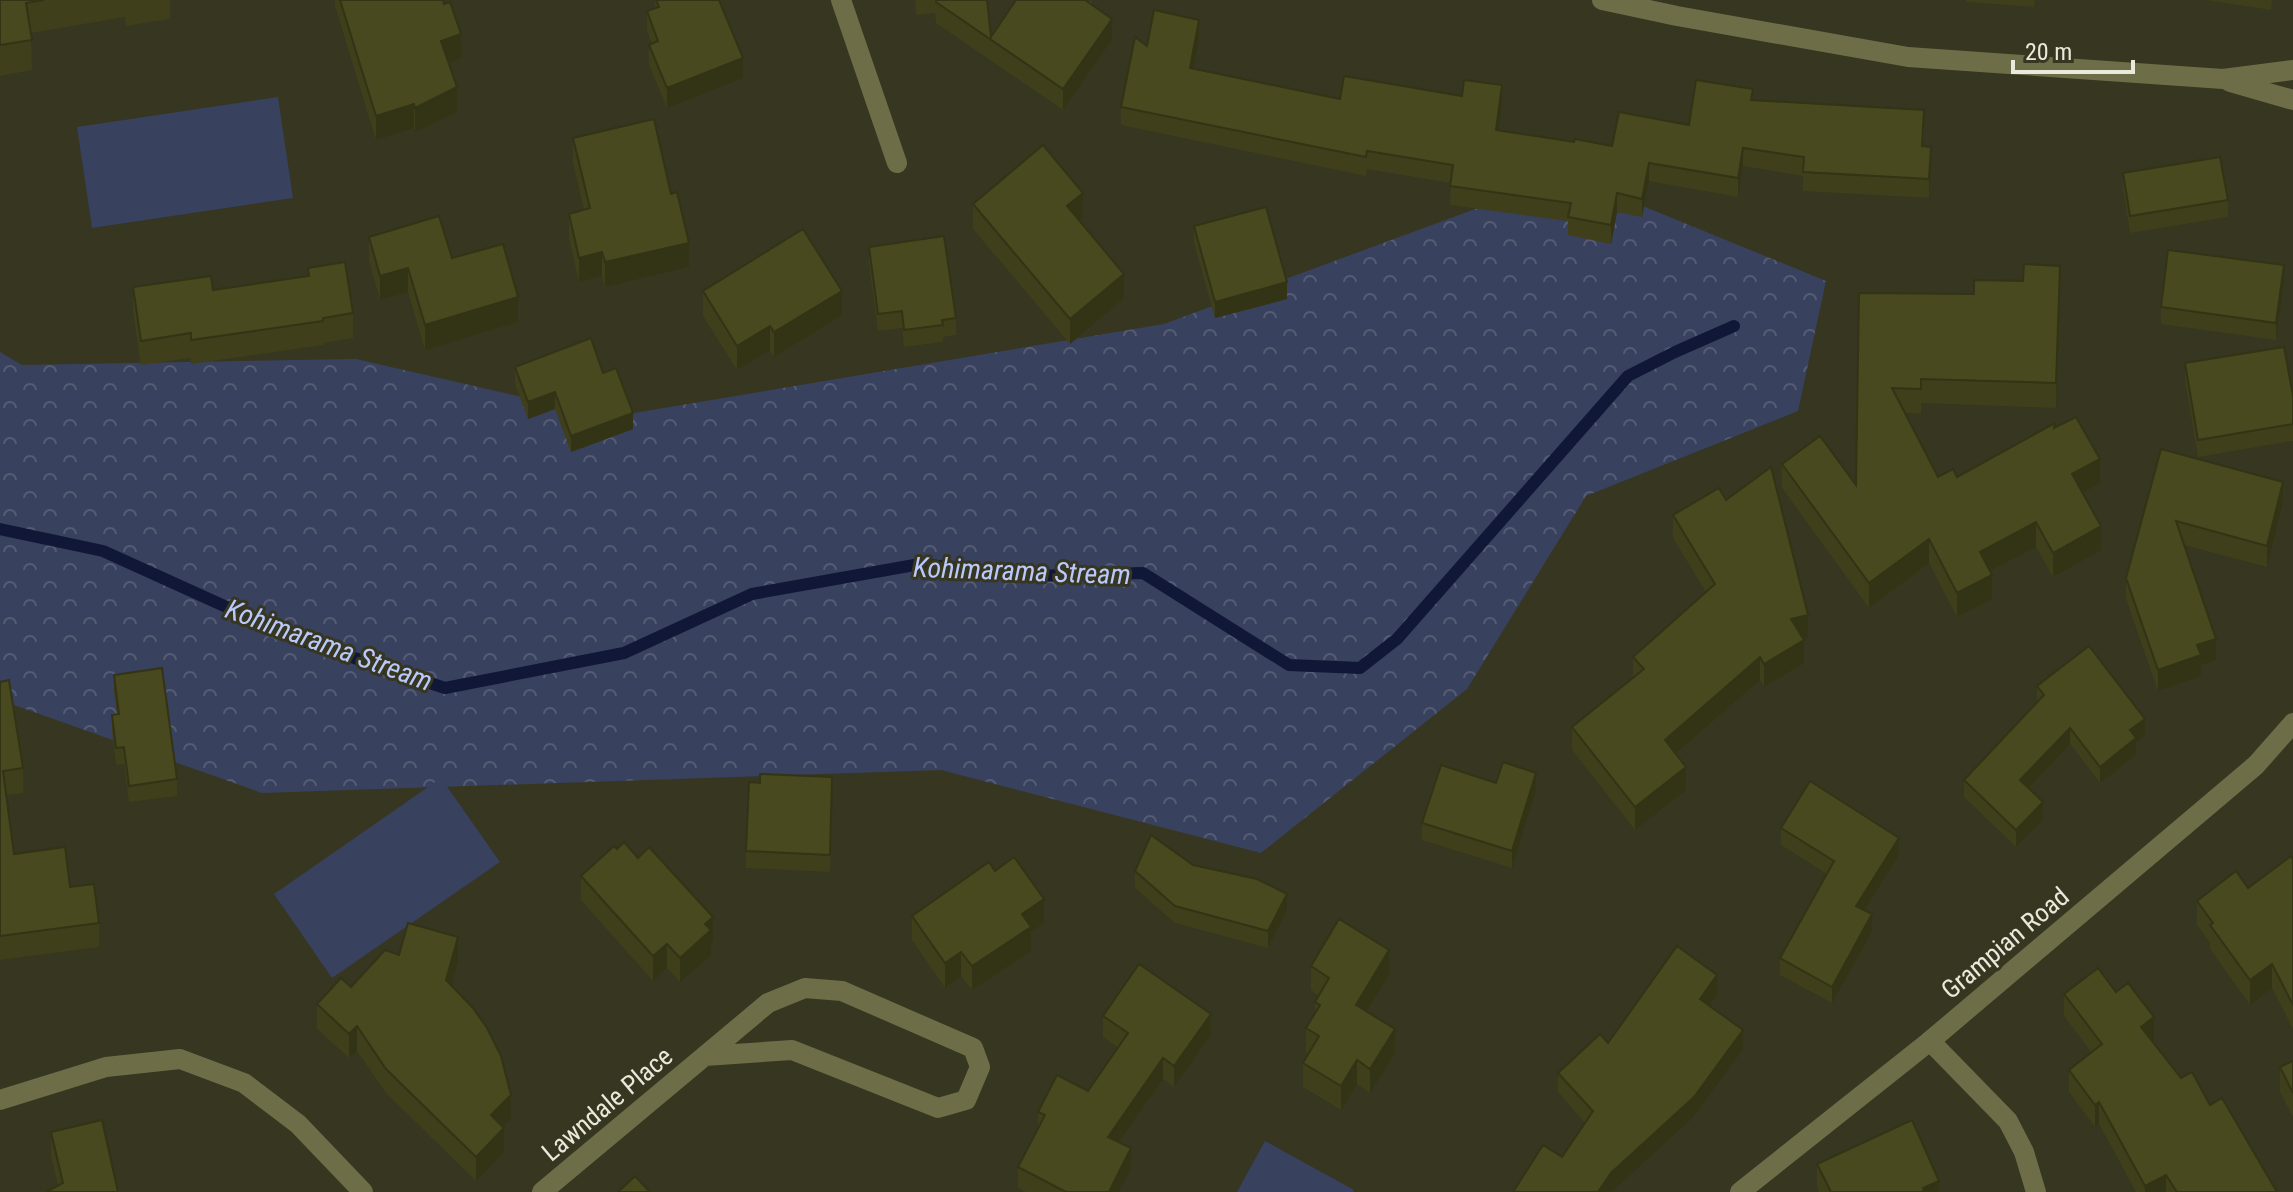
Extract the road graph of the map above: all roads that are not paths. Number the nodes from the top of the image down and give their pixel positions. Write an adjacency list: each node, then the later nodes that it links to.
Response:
1 (841, 0): 6 (street)
2 (1602, 0): 4 (street)
3 (2293, 70): 4 (street)
4 (2223, 79): 5 (street)
5 (2293, 100)
6 (897, 163)
7 (2293, 723): 8 (street, Grampian Road)
8 (1930, 1041): 13 (street, Grampian Road); 14 (street)
9 (705, 1056): 9 (street, Lawndale Place); 12 (street, Lawndale Place)
10 (0, 1100): 11 (street)
11 (363, 1192)
12 (542, 1192)
13 (1740, 1192)
14 (2036, 1192)

